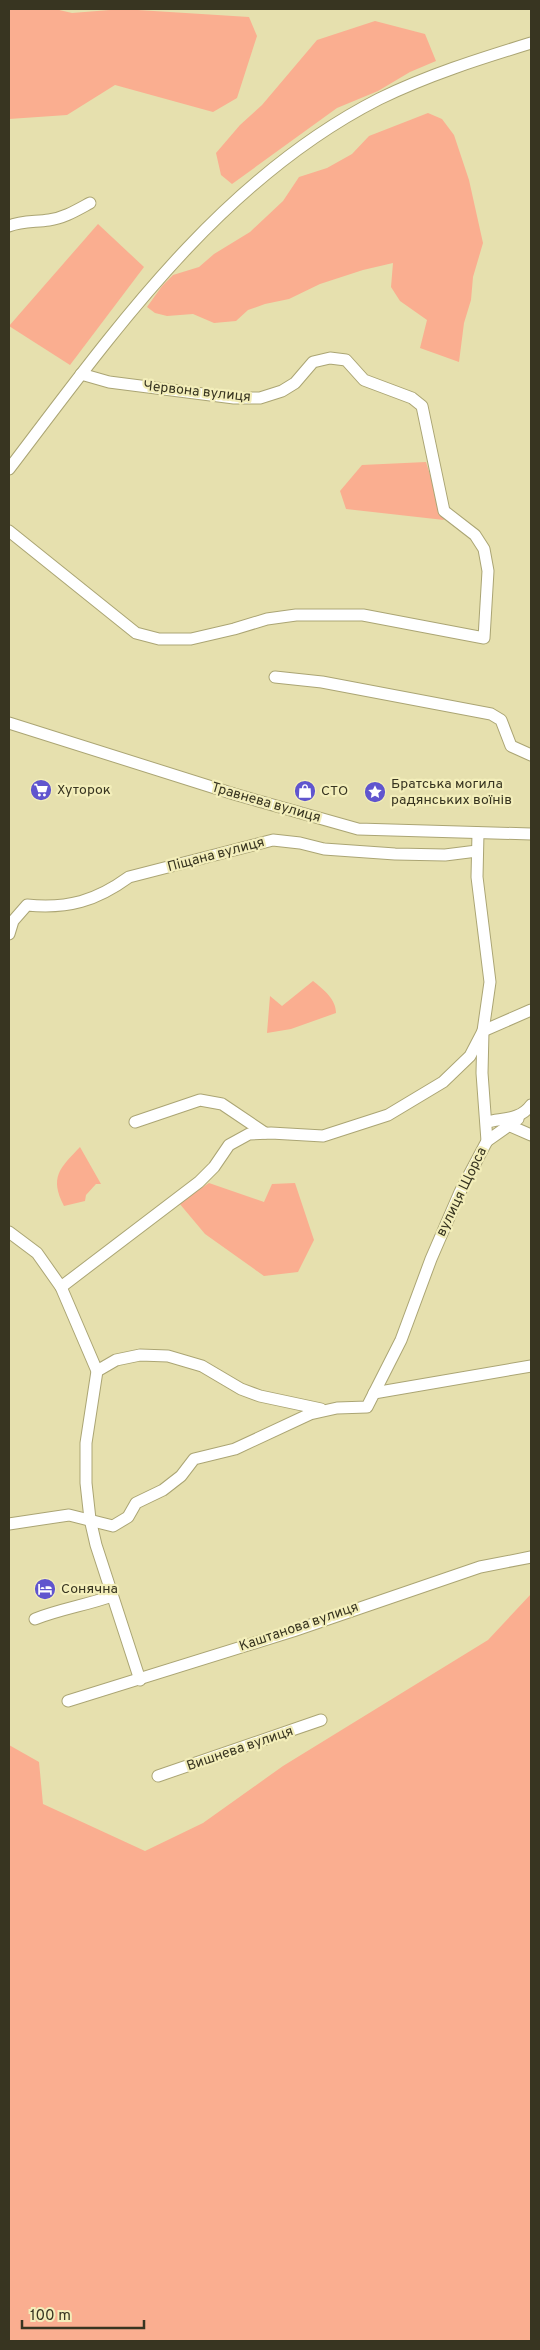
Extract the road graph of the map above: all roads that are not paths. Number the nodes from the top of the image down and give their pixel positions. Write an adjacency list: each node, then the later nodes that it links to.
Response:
1 (531, 43): 4 (street)
2 (90, 203): 3 (street)
3 (9, 226)
4 (81, 374): 5 (street); 6 (street, Червона вулиця)
5 (9, 469)
6 (9, 531)
7 (275, 677): 9 (street)
8 (9, 723): 10 (street, Травнева вулиця)
9 (531, 755)
10 (478, 833): 11 (street, Травнева вулиця); 12 (street, вулиця Щорса)
11 (531, 834)
12 (477, 851): 13 (street, Піщана вулиця); 15 (street, вулиця Щорса)
13 (9, 934)
14 (531, 1010): 15 (street)
15 (484, 1031): 18 (street, вулиця Щорса); 20 (street)
16 (528, 1109): 18 (street); 19 (street)
17 (135, 1122): 20 (street)
18 (487, 1122): 22 (street, вулиця Щорса)
19 (508, 1125): 21 (street); 22 (street)
20 (265, 1133): 24 (street)
21 (531, 1135)
22 (487, 1141): 27 (street, вулиця Щорса)
23 (9, 1232): 24 (street)
24 (61, 1287): 26 (street)
25 (531, 1366): 27 (street)
26 (97, 1371): 28 (street, вулиця Щорса); 29 (street)
27 (374, 1393): 28 (street, вулиця Щорса)
28 (326, 1410): 29 (street, вулиця Щорса)
29 (90, 1519): 30 (street, вулиця Щорса); 32 (street)
30 (9, 1524)
31 (531, 1557): 34 (street, Каштанова вулиця)
32 (112, 1596): 33 (street); 34 (street)
33 (34, 1619)
34 (140, 1680): 35 (street, Каштанова вулиця)
35 (68, 1701)
36 (321, 1720): 37 (street, Вишнева вулиця)
37 (158, 1776)

